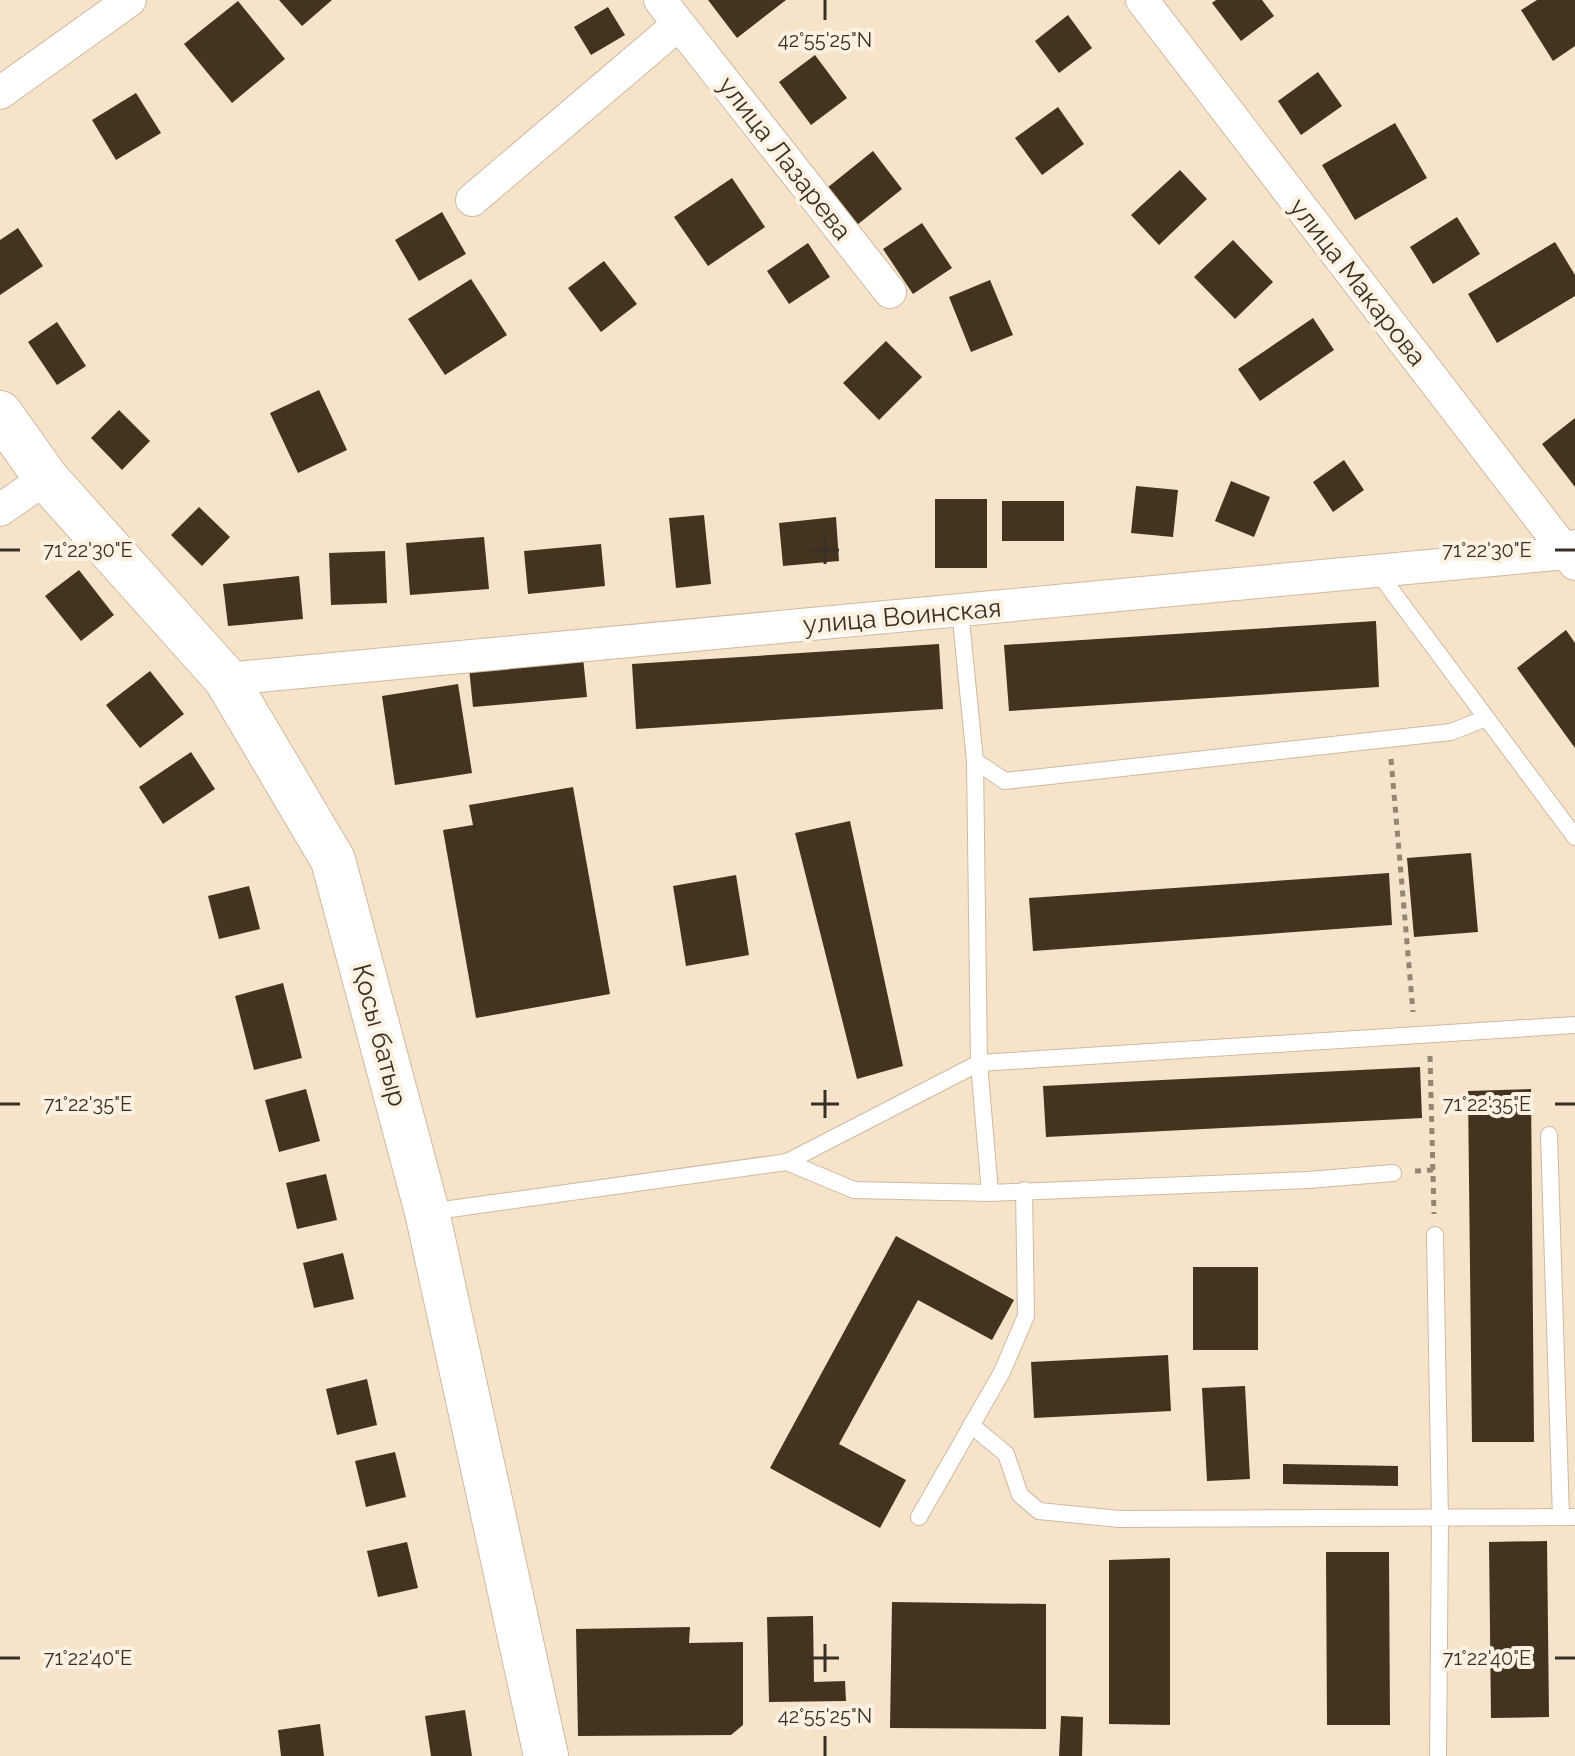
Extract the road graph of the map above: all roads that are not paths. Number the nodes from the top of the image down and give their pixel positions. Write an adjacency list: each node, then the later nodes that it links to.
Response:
1 (130, 0): 4 (street)
2 (1142, 0): 10 (street, улица Макарова)
3 (670, 12): 5 (street, улица Лазарева); 6 (street, улица Лазарева)
4 (0, 93)
5 (472, 200)
6 (890, 292)
7 (0, 413): 8 (street, Қосы батыр)
8 (46, 478): 9 (street); 13 (street, Қосы батыр)
9 (0, 510)
10 (1572, 554): 11 (street, улица Воинская)
11 (1377, 571): 12 (street, улица Воинская); 14 (lane)
12 (960, 610): 13 (street, улица Воинская); 15 (lane)
13 (226, 679): 24 (street, Қосы батыр)
14 (1486, 718): 15 (lane); 16 (lane)
15 (975, 761): 18 (lane)
16 (1575, 837)
17 (1575, 1025): 18 (lane)
18 (979, 1063): 20 (lane); 23 (lane)
19 (1549, 1135): 28 (lane)
20 (787, 1162): 23 (lane); 24 (lane)
21 (1393, 1173): 22 (lane)
22 (1024, 1190): 23 (lane); 26 (lane)
23 (990, 1193)
24 (427, 1212): 30 (street, Қосы батыр)
25 (1435, 1235): 29 (lane)
26 (971, 1425): 27 (lane); 29 (lane)
27 (919, 1517)
28 (1568, 1517): 29 (lane)
29 (1440, 1520): 31 (lane)
30 (546, 1756)
31 (1438, 1756)

